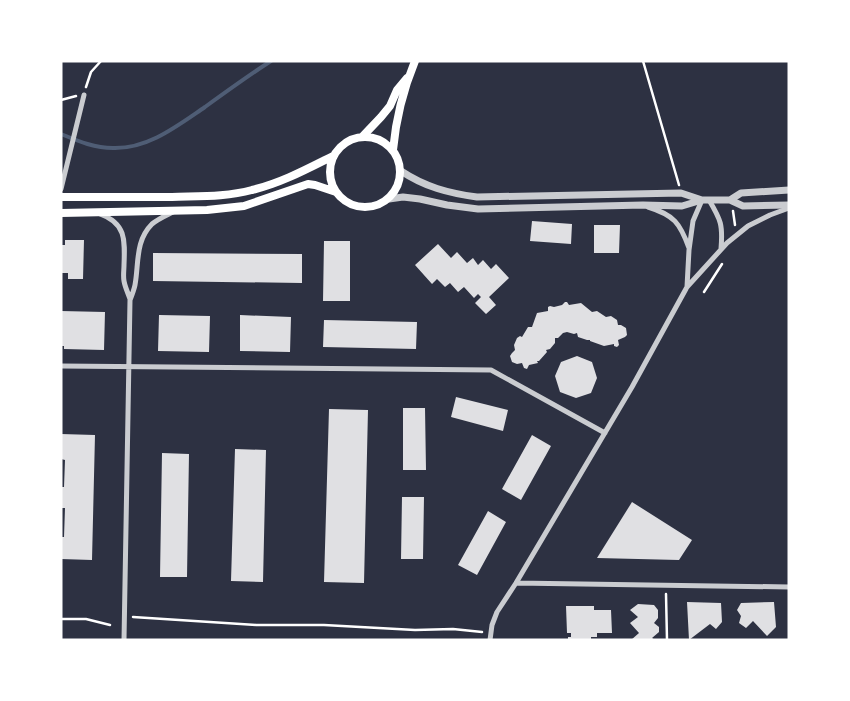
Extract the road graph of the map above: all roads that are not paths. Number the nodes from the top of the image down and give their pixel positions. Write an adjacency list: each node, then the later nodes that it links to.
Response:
1 (415, 61): 2 (main road)
2 (410, 74): 4 (main road); 5 (main road)
3 (84, 95): 8 (street)
4 (362, 137): 5 (main road); 6 (main road)
5 (392, 150): 7 (main road)
6 (333, 156): 10 (main road); 11 (main road)
7 (400, 171): 12 (main road); 13 (street)
8 (61, 189)
9 (789, 190): 14 (street)
10 (336, 192): 12 (main road); 17 (main road)
11 (61, 197)
12 (389, 199): 15 (street)
13 (705, 200): 14 (street); 15 (street); 20 (street); 21 (street)
14 (730, 200): 16 (street)
15 (643, 205): 20 (street)
16 (789, 206): 21 (street)
17 (174, 211): 18 (main road); 23 (street)
18 (92, 212): 19 (main road); 23 (street)
19 (61, 213)
20 (690, 250): 22 (street)
21 (721, 250): 22 (street)
22 (687, 287): 26 (street)
23 (130, 300): 25 (street)
24 (61, 366): 25 (street)
25 (129, 366): 26 (street); 29 (street)
26 (605, 432): 27 (street)
27 (516, 583): 28 (street); 30 (street)
28 (789, 587)
29 (124, 640)
30 (490, 640)

